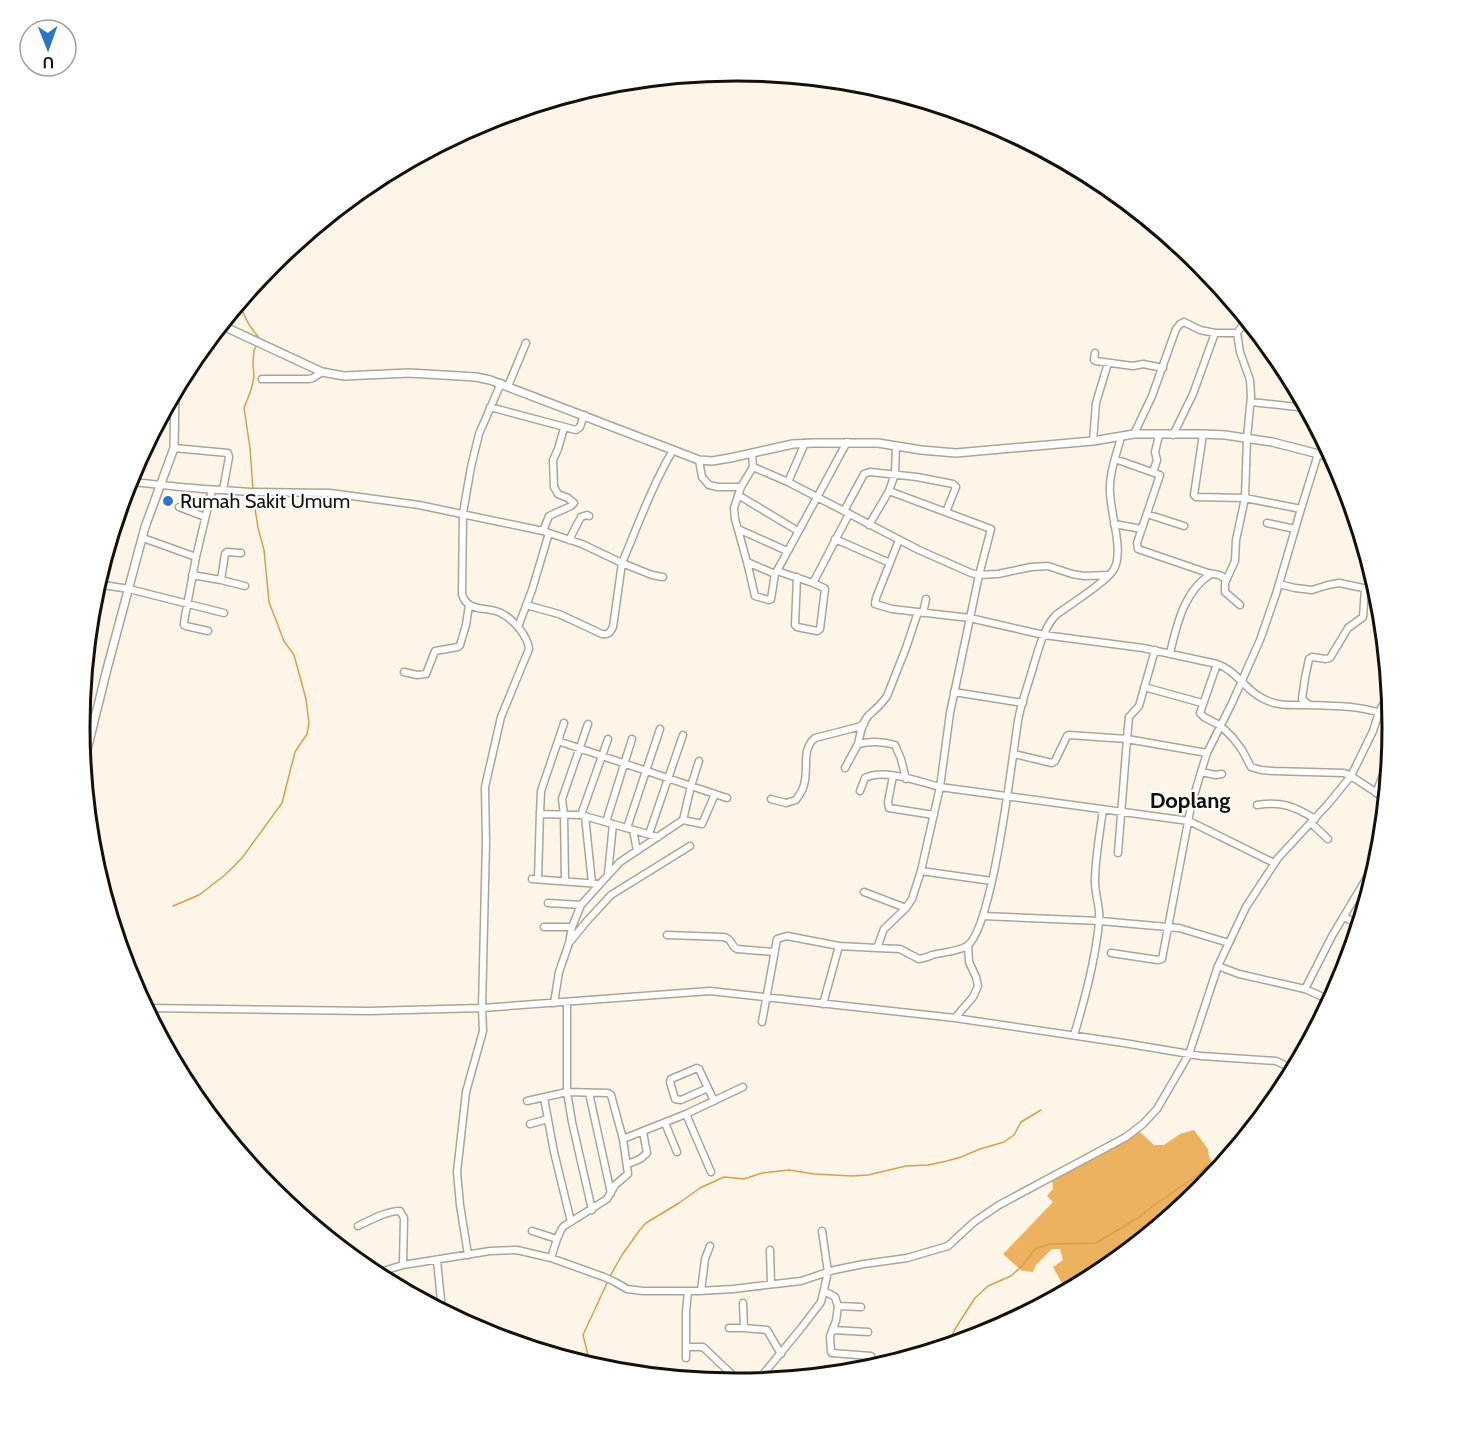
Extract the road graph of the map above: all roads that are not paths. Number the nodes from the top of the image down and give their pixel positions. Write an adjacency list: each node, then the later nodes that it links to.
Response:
1 (1242, 325): 4 (street)
2 (229, 328): 9 (street)
3 (1215, 333): 4 (street); 8 (street); 21 (street)
4 (1238, 333): 12 (street)
5 (526, 343): 11 (street)
6 (1095, 353): 7 (street)
7 (1108, 363): 8 (street); 24 (street)
8 (1163, 368): 19 (street)
9 (322, 372): 10 (street); 11 (street)
10 (262, 379)
11 (505, 385): 13 (street); 16 (street)
12 (1251, 402): 14 (street); 23 (street)
13 (490, 407): 17 (street); 51 (street)
14 (1298, 407)
15 (175, 408): 28 (street)
16 (584, 415): 17 (street); 29 (street)
17 (564, 428): 64 (street)
18 (1203, 434): 21 (street); 23 (street); 47 (street)
19 (1134, 435): 20 (street); 22 (street)
20 (1159, 435): 21 (street); 36 (street)
21 (1173, 435)
22 (1121, 437): 24 (street); 33 (street)
23 (1247, 438): 31 (street); 47 (street)
24 (1093, 441): 27 (street)
25 (847, 442): 26 (street); 27 (street); 46 (street)
26 (806, 443): 30 (street); 38 (street)
27 (896, 446): 37 (street)
28 (174, 448): 40 (street); 43 (street)
29 (673, 450): 34 (street); 73 (street)
30 (752, 454): 34 (street); 35 (street)
31 (1318, 454): 32 (street); 49 (street)
32 (1322, 455)
33 (1115, 459): 36 (street); 57 (street)
34 (699, 460): 41 (street)
35 (753, 467): 38 (street); 41 (street)
36 (1153, 472): 53 (street)
37 (895, 474): 44 (street); 50 (street); 52 (street)
38 (788, 482): 46 (street)
39 (138, 483): 40 (street)
40 (160, 484): 42 (street); 65 (street)
41 (741, 487): 45 (street)
42 (212, 490): 43 (street); 55 (street)
43 (223, 490): 51 (street)
44 (889, 491): 50 (street); 58 (street)
45 (738, 495): 60 (street); 63 (street)
46 (816, 497): 52 (street); 63 (street)
47 (1245, 498): 49 (street); 82 (street)
48 (179, 507): 55 (street)
49 (1301, 509): 62 (street)
50 (946, 512): 78 (street)
51 (463, 513): 64 (street); 94 (street)
52 (847, 513): 58 (street); 66 (street)
53 (1147, 514): 59 (street); 61 (street)
54 (589, 516): 67 (street)
55 (206, 517): 71 (street)
56 (1267, 523): 62 (street)
57 (1114, 524): 61 (street); 79 (street)
58 (869, 525): 68 (street)
59 (1184, 526)
60 (738, 529): 69 (street); 72 (street)
61 (1142, 529): 77 (street)
62 (1295, 529): 85 (street)
63 (798, 531): 69 (street)
64 (546, 532): 67 (street); 95 (street)
65 (143, 538): 71 (street); 89 (street)
66 (835, 539): 74 (street); 84 (street)
67 (569, 540): 73 (street)
68 (899, 540): 74 (street); 78 (street)
69 (787, 551): 75 (street)
70 (241, 554): 83 (street)
71 (196, 557): 76 (street)
72 (747, 562): 75 (street); 75 (street)
73 (622, 563): 80 (street); 95 (street)
74 (890, 563): 96 (street)
75 (776, 572): 81 (street)
76 (192, 574): 83 (street); 92 (street)
77 (1211, 574): 82 (street); 103 (street)
78 (979, 575): 79 (street); 98 (street)
79 (1109, 575): 101 (street)
80 (663, 577)
81 (797, 577): 84 (street); 84 (street)
82 (1227, 579): 93 (street)
83 (221, 580): 87 (street)
84 (813, 583)
85 (1279, 584): 88 (street); 106 (street)
86 (106, 585): 89 (street)
87 (245, 586)
88 (1365, 588): 90 (street); 111 (street)
89 (129, 589): 92 (street); 121 (street)
90 (1368, 589)
91 (926, 599): 96 (street)
92 (188, 604): 97 (street); 100 (street)
93 (1240, 604)
94 (469, 605): 99 (street); 105 (street)
95 (526, 605): 99 (street)
96 (920, 612): 98 (street); 116 (street)
97 (224, 613)
98 (970, 618): 101 (street); 108 (street)
99 (518, 627): 205 (street)
100 (207, 631)
101 (1044, 635): 102 (street); 109 (street)
102 (1155, 650): 103 (street); 107 (street)
103 (1170, 653): 104 (street)
104 (1217, 664): 106 (street); 110 (street)
105 (404, 672)
106 (1241, 682): 111 (street); 118 (street)
107 (1144, 687): 110 (street); 124 (street)
108 (954, 692): 109 (street); 143 (street)
109 (1023, 703): 129 (street)
110 (1202, 703): 118 (street)
111 (1309, 705): 113 (street)
112 (1382, 706): 113 (street)
113 (1379, 712): 114 (street); 138 (street)
114 (1383, 714)
115 (564, 723): 125 (street)
116 (865, 723): 126 (street); 150 (street)
117 (588, 724): 127 (street)
118 (1221, 726): 128 (street); 138 (street)
119 (660, 729): 134 (street)
120 (683, 735): 139 (street)
121 (90, 737)
122 (608, 739): 130 (street)
123 (632, 739): 132 (street)
124 (1127, 739): 128 (street); 129 (street); 154 (street)
125 (558, 741): 127 (street); 155 (street)
126 (858, 744): 133 (street); 140 (street)
127 (580, 748): 130 (street); 156 (street)
128 (1207, 753): 135 (street)
129 (1014, 754): 148 (street)
130 (603, 756): 132 (street); 157 (street)
131 (699, 760): 142 (street)
132 (624, 763): 134 (street); 162 (street)
133 (845, 768)
134 (645, 770): 139 (street); 163 (street)
135 (1201, 772): 136 (street); 160 (street)
136 (1222, 774)
137 (893, 776): 140 (street); 144 (street); 158 (street)
138 (1351, 776): 145 (street); 161 (street)
139 (668, 778): 142 (street); 164 (street)
140 (906, 778): 143 (street)
141 (1381, 781): 145 (street)
142 (691, 786): 146 (street); 159 (street)
143 (940, 787): 148 (street); 158 (street)
144 (860, 791)
145 (1376, 793): 147 (street)
146 (716, 794): 149 (street); 159 (street)
147 (1379, 795)
148 (1008, 796): 153 (street); 174 (street)
149 (727, 798)
150 (771, 799)
151 (540, 800): 155 (street)
152 (1257, 805): 161 (street)
153 (1103, 809): 154 (street); 184 (street)
154 (1121, 811): 160 (street); 169 (street)
155 (540, 814): 156 (street); 173 (street)
156 (564, 815): 157 (street); 173 (street)
157 (583, 815): 162 (street); 175 (street)
158 (934, 815): 171 (street)
159 (683, 820): 165 (street)
160 (1189, 821): 170 (street); 188 (street)
161 (1313, 821): 166 (street); 170 (street)
162 (610, 823): 163 (street); 172 (street)
163 (630, 829): 164 (street); 168 (street)
164 (650, 834): 165 (street)
165 (658, 837): 168 (street)
166 (1328, 839)
167 (690, 846): 191 (street)
168 (637, 851): 172 (street)
169 (1118, 853)
170 (1274, 863): 190 (street)
171 (921, 872): 174 (street); 181 (street)
172 (608, 875): 176 (street)
173 (565, 881): 175 (street)
174 (992, 881): 182 (street)
175 (592, 884): 176 (street)
176 (600, 884): 180 (street)
177 (1363, 885): 183 (street)
178 (864, 892): 181 (street)
179 (548, 903): 180 (street)
180 (581, 905): 187 (street)
181 (906, 908): 194 (street)
182 (983, 916): 184 (street); 192 (street)
183 (1344, 917): 185 (street); 198 (street)
184 (1100, 921): 188 (street); 208 (street)
185 (1353, 922)
186 (544, 927): 187 (street)
187 (572, 927): 191 (street)
188 (1168, 927): 190 (street); 196 (street)
189 (667, 935): 195 (street)
190 (1229, 943): 197 (street)
191 (569, 944): 202 (street)
192 (968, 945): 194 (street); 206 (street)
193 (839, 946): 194 (street); 195 (street); 203 (street)
194 (877, 948)
195 (774, 952): 200 (street)
196 (1111, 953)
197 (1218, 966): 198 (street); 209 (street)
198 (1305, 989): 199 (street)
199 (1323, 997)
200 (766, 998): 201 (street); 203 (street); 207 (street)
201 (567, 1002): 202 (street); 213 (street)
202 (554, 1003): 205 (street)
203 (823, 1004): 206 (street)
204 (155, 1008): 205 (street)
205 (482, 1008): 236 (street)
206 (955, 1018): 208 (street)
207 (762, 1022)
208 (1074, 1035): 209 (street)
209 (1189, 1054): 210 (street); 241 (street)
210 (1287, 1066)
211 (743, 1087): 217 (street)
212 (708, 1088): 212 (street); 217 (street)
213 (567, 1092): 214 (street); 215 (street); 228 (street)
214 (589, 1093): 223 (street); 227 (street)
215 (544, 1098): 216 (street); 219 (street)
216 (527, 1101)
217 (714, 1101): 218 (street)
218 (686, 1114): 220 (street); 226 (street)
219 (548, 1119): 221 (street); 229 (street)
220 (665, 1123): 222 (street); 224 (street)
221 (530, 1124)
222 (643, 1132): 223 (street); 225 (street)
223 (623, 1139): 225 (street)
224 (677, 1152)
225 (628, 1164): 227 (street)
226 (711, 1172)
227 (611, 1194): 228 (street)
228 (592, 1210): 229 (street)
229 (571, 1222): 233 (street)
230 (358, 1227): 239 (street)
231 (532, 1231): 233 (street)
232 (822, 1231): 241 (street)
233 (557, 1239): 237 (street)
234 (710, 1246): 244 (street)
235 (770, 1250): 242 (street)
236 (468, 1255): 237 (street); 238 (street)
237 (551, 1258): 243 (street)
238 (437, 1261): 239 (street); 246 (street)
239 (403, 1265): 240 (street)
240 (386, 1270)
241 (828, 1272): 242 (street); 245 (street)
242 (771, 1284): 244 (street)
243 (688, 1291): 244 (street); 254 (street)
244 (701, 1291)
245 (824, 1291): 248 (street); 255 (street)
246 (441, 1302)
247 (743, 1303): 251 (street)
248 (838, 1306): 249 (street); 252 (street)
249 (861, 1307)
250 (729, 1328): 251 (street)
251 (744, 1328): 255 (street)
252 (833, 1330): 253 (street); 256 (street)
253 (868, 1332)
254 (686, 1347): 257 (street); 259 (street)
255 (781, 1354): 258 (street)
256 (871, 1356)
257 (686, 1358)
258 (764, 1373)
259 (731, 1374)

